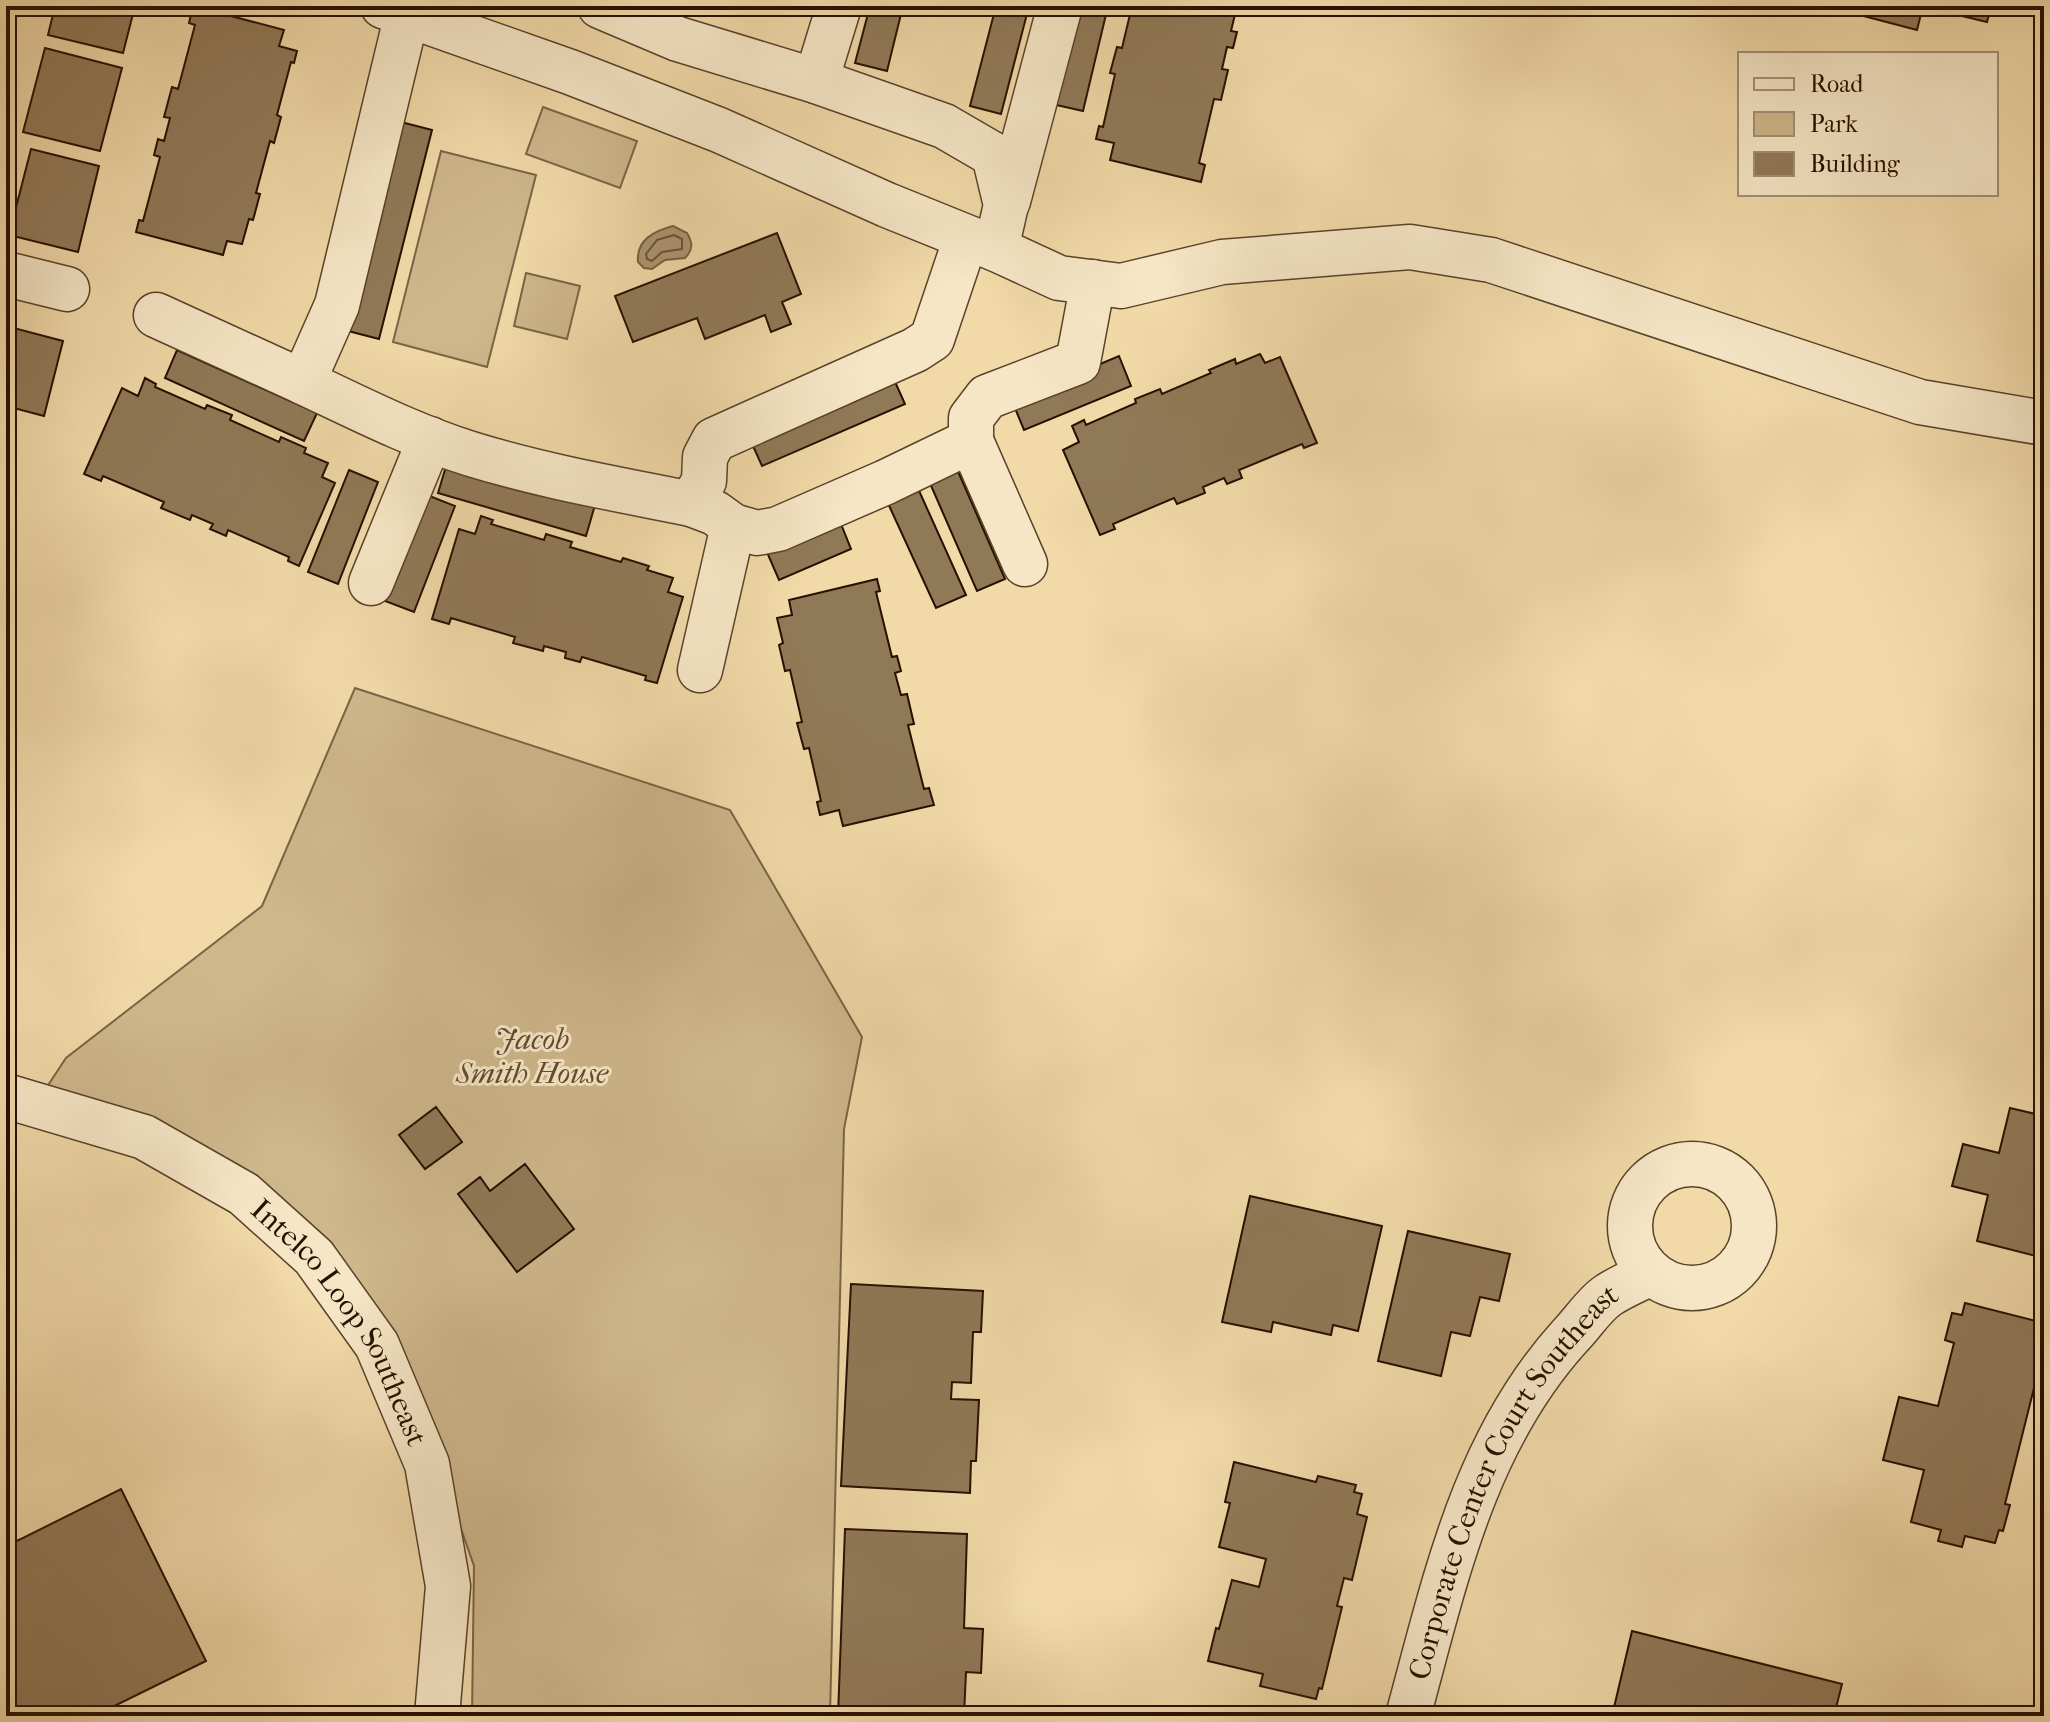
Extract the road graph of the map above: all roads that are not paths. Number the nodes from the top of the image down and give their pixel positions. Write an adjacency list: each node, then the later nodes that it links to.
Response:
1 (600, 6): 5 (street)
2 (839, 6): 5 (street)
3 (1060, 6): 6 (street)
4 (395, 10): 7 (street); 12 (street)
5 (816, 81): 6 (street)
6 (1006, 205): 7 (street)
7 (981, 244): 9 (street); 16 (street)
8 (6, 274): 10 (street)
9 (1093, 282): 13 (street); 15 (street)
10 (67, 289)
11 (156, 315): 12 (street)
12 (303, 382): 14 (street)
13 (2044, 423)
14 (430, 439): 16 (street); 19 (street)
15 (971, 441): 17 (street); 18 (street)
16 (691, 504): 17 (street)
17 (733, 526): 20 (street)
18 (1025, 564)
19 (371, 583)
20 (700, 670)
21 (6, 1096): 23 (street, Intelco Loop Southeast)
22 (1651, 1273): 24 (street, Corporate Center Court Southeast)
23 (437, 1716)
24 (1408, 1716)

